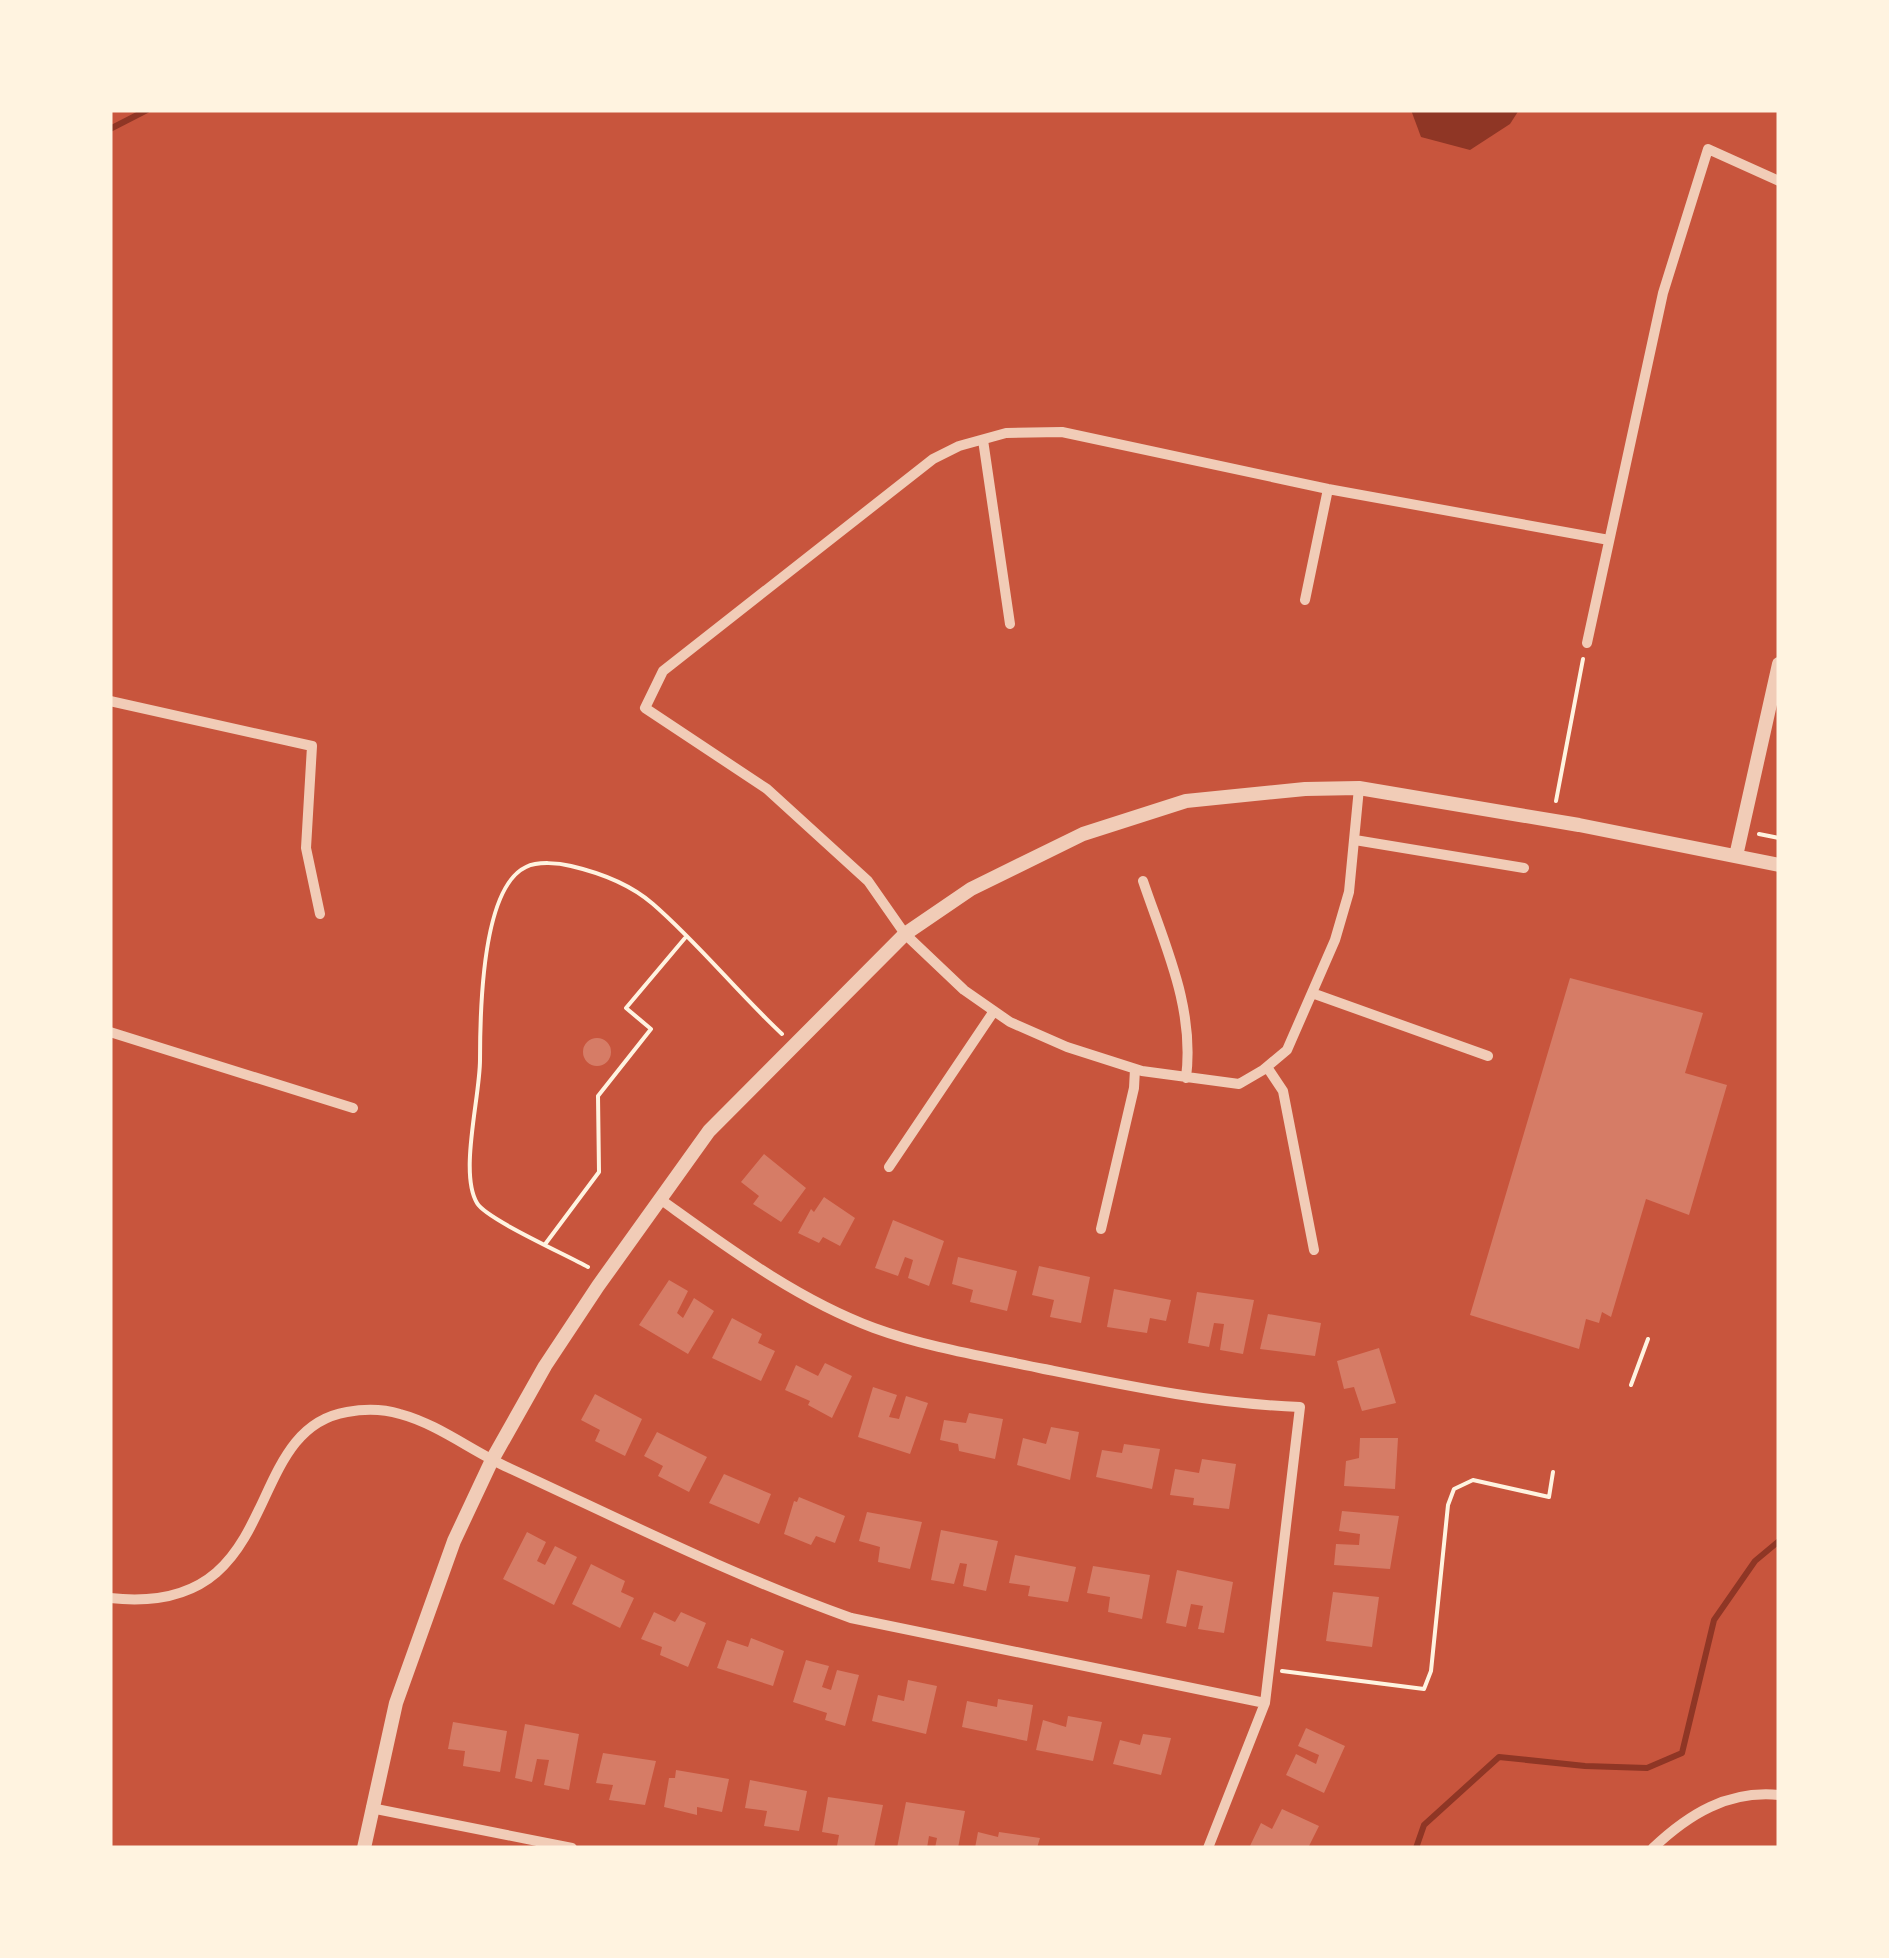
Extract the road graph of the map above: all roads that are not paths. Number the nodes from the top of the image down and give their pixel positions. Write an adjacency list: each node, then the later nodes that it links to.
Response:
1 (1779, 181): 4 (street)
2 (982, 440): 3 (street); 6 (street); 18 (street)
3 (1328, 489): 4 (street); 5 (street)
4 (1609, 540): 7 (street)
5 (1305, 600)
6 (1010, 624)
7 (1586, 643)
8 (1779, 664): 9 (street)
9 (1777, 682): 13 (street)
10 (110, 701): 17 (street)
11 (1358, 788): 12 (street); 13 (street); 18 (street)
12 (1355, 840): 15 (street); 19 (street)
13 (1736, 856): 14 (street)
14 (1779, 865)
15 (1524, 868)
16 (1144, 881): 25 (street)
17 (320, 914)
18 (904, 934): 20 (street); 28 (street)
19 (1312, 993): 22 (street); 23 (street)
20 (994, 1011): 24 (street); 27 (street)
21 (110, 1032): 26 (street)
22 (1488, 1056)
23 (1267, 1067): 25 (street); 30 (street)
24 (1135, 1069): 25 (street); 29 (street)
25 (1186, 1078)
26 (354, 1108)
27 (889, 1167)
28 (660, 1199): 31 (street); 33 (street)
29 (1100, 1229)
30 (1314, 1250)
31 (492, 1460): 32 (street); 33 (street); 35 (street)
32 (110, 1598)
33 (1264, 1703): 38 (street)
34 (1779, 1795): 39 (street)
35 (371, 1808): 36 (street); 37 (street)
36 (364, 1848)
37 (572, 1848)
38 (1208, 1848)
39 (1653, 1848)

